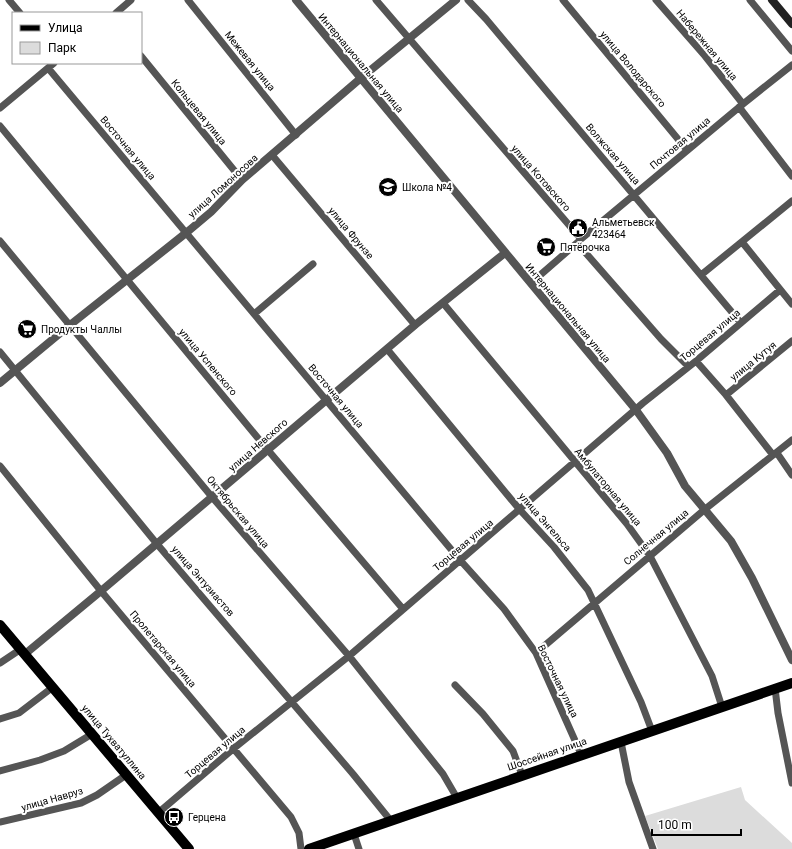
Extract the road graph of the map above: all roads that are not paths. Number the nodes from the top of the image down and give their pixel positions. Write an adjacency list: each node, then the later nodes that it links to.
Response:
1 (9, 0): 12 (street)
2 (131, 0): 13 (street)
3 (188, 0): 25 (street, Межевая улица)
4 (296, 0): 21 (street, Интернациональная улица)
5 (376, 0): 15 (street, улица Котовского)
6 (456, 0): 15 (street, улица Ломоносова)
7 (468, 0): 30 (street, Волжская улица)
8 (563, 0): 26 (street, улица Володарского)
9 (656, 0): 22 (street, Набережная улица)
10 (750, 0): 16 (street)
11 (772, 0): 14 (main road)
12 (19, 12)
13 (117, 12)
14 (790, 19)
15 (408, 39): 21 (street, улица Ломоносова); 34 (street, улица Котовского)
16 (792, 51)
17 (142, 57): 29 (street, Кольцевая улица)
18 (53, 64): 20 (street)
19 (792, 65): 22 (street, Почтовая улица)
20 (48, 68): 23 (street); 32 (street, Восточная улица)
21 (361, 78): 25 (street, улица Ломоносова); 36 (street, Интернациональная улица)
22 (741, 105): 26 (street, Почтовая улица); 28 (street, Набережная улица)
23 (0, 108)
24 (0, 126): 39 (street, улица Успенского)
25 (296, 135): 27 (street, улица Ломоносова)
26 (687, 150): 30 (street, Почтовая улица)
27 (272, 155): 29 (street, улица Ломоносова); 46 (street, улица Фрунзе)
28 (792, 176)
29 (242, 180): 32 (street, улица Ломоносова)
30 (634, 195): 34 (street, Почтовая улица); 38 (street, Волжская улица)
31 (792, 201): 35 (street)
32 (186, 233): 39 (street, улица Ломоносова); 44 (street, Восточная улица)
33 (0, 241): 47 (street, Октябрьская улица)
34 (579, 241): 40 (street, Почтовая улица); 52 (street, улица Котовского)
35 (742, 242): 38 (street); 41 (street)
36 (505, 253): 40 (street, Интернациональная улица); 42 (street, улица Невского)
37 (313, 264): 44 (street)
38 (702, 275): 45 (street, Волжская улица)
39 (126, 280): 47 (street, улица Ломоносова); 59 (street, улица Успенского)
40 (531, 283): 57 (street, Интернациональная улица)
41 (780, 290): 43 (street); 45 (street, Торцевая улица)
42 (443, 302): 46 (street, улица Невского); 61 (street, Амбулаторная улица)
43 (792, 304)
44 (254, 314): 56 (street, Восточная улица)
45 (741, 323): 51 (street, Торцевая улица)
46 (415, 324): 49 (street, улица Невского)
47 (70, 325): 53 (street, улица Ломоносова); 64 (street, Октябрьская улица)
48 (792, 341): 55 (street, улица Кутуя)
49 (386, 349): 56 (street, улица Невского); 65 (street, улица Энгельса)
50 (0, 352): 53 (street, улица Энтузиастов)
51 (696, 362): 52 (street, Торцевая улица); 55 (street)
52 (688, 366): 57 (street, Торцевая улица)
53 (15, 370): 54 (street, улица Ломоносова); 67 (street, улица Энтузиастов)
54 (0, 384)
55 (726, 395): 60 (street)
56 (326, 400): 59 (street, улица Невского); 69 (street, Восточная улица)
57 (636, 410): 61 (street, Торцевая улица); 66 (street, Интернациональная улица)
58 (792, 440): 60 (street, Солнечная улица)
59 (268, 449): 64 (street, улица Невского); 72 (street, улица Успенского)
60 (775, 454): 63 (street); 66 (street, Солнечная улица)
61 (575, 462): 65 (street, Торцевая улица); 68 (street, Амбулаторная улица)
62 (0, 466): 70 (street, Пролетарская улица)
63 (792, 475)
64 (212, 497): 67 (street, улица Невского); 76 (street, Октябрьская улица)
65 (520, 510): 69 (street, Торцевая улица); 71 (street, улица Энгельса)
66 (704, 510): 68 (street, Солнечная улица); 77 (street, Интернациональная улица)
67 (157, 544): 70 (street, улица Невского); 83 (street, улица Энтузиастов)
68 (650, 556): 71 (street, Солнечная улица); 84 (street, Амбулаторная улица)
69 (460, 560): 72 (street, Торцевая улица); 75 (street, Восточная улица)
70 (102, 591): 74 (street, улица Невского); 89 (street, Пролетарская улица)
71 (594, 603): 75 (street, Солнечная улица); 86 (street, улица Энгельса)
72 (403, 609): 76 (street, Торцевая улица)
73 (0, 625): 74 (main road, улица Тухватуллина)
74 (23, 652): 78 (street); 81 (main road, улица Тухватуллина)
75 (536, 653): 90 (street, Восточная улица)
76 (349, 656): 83 (street, Торцевая улица); 95 (street, Октябрьская улица)
77 (792, 660)
78 (0, 663)
79 (792, 683): 82 (main road, Шоссейная улица)
80 (455, 685): 93 (street)
81 (52, 688): 85 (street); 87 (main road, улица Тухватуллина)
82 (775, 688): 84 (main road, Шоссейная улица); 94 (street)
83 (293, 701): 89 (street, Торцевая улица); 98 (street, улица Энтузиастов)
84 (722, 707): 86 (main road, Шоссейная улица)
85 (0, 719)
86 (652, 732): 88 (main road, Шоссейная улица)
87 (92, 734): 91 (street); 92 (main road, улица Тухватуллина)
88 (621, 742): 90 (main road, Шоссейная улица); 104 (street)
89 (233, 750): 96 (street, Торцевая улица); 101 (street, Пролетарская улица)
90 (581, 754): 93 (main road, Шоссейная улица)
91 (0, 771)
92 (126, 775): 96 (main road, улица Тухватуллина); 97 (street, улица Навруз)
93 (522, 775): 95 (main road, Шоссейная улица)
94 (792, 783)
95 (457, 798): 98 (main road, Шоссейная улица)
96 (158, 813): 100 (main road, улица Тухватуллина)
97 (0, 822)
98 (391, 822): 99 (main road, Шоссейная улица)
99 (354, 834): 102 (main road, Шоссейная улица); 103 (street)
100 (189, 849)
101 (301, 849)
102 (310, 849)
103 (359, 849)
104 (653, 849)

